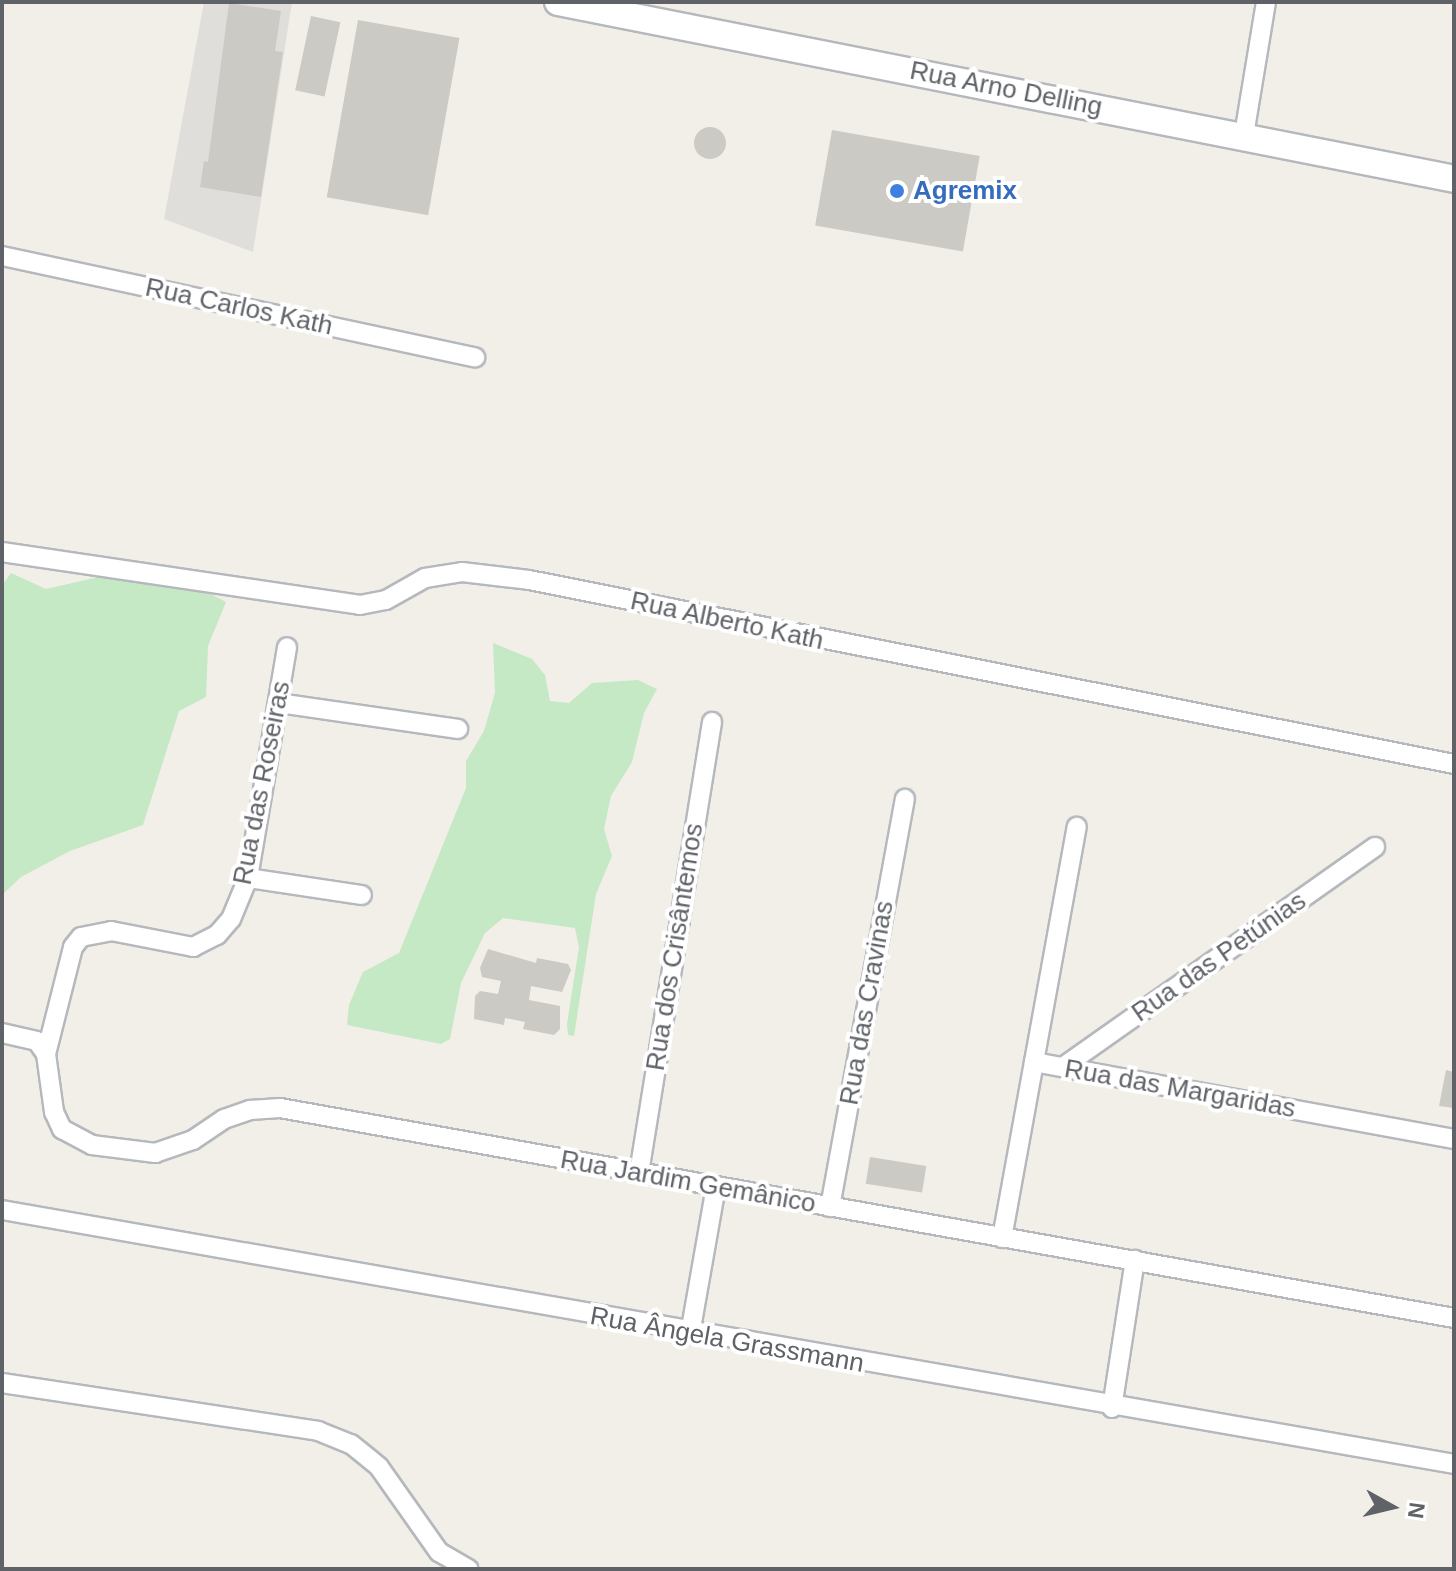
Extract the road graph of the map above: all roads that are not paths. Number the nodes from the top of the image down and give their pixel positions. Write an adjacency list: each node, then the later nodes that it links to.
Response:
1 (558, 2): 3 (street, Rua Arno Delling)
2 (1266, 2): 4 (street)
3 (655, 11): 4 (street, Rua Arno Delling)
4 (1244, 135): 5 (street, Rua Arno Delling)
5 (1454, 179)
6 (2, 256): 7 (street, Rua Carlos Kath)
7 (475, 357)
8 (2, 552): 13 (street, Rua Alberto Kath)
9 (287, 647): 10 (street, Rua das Roseiras)
10 (278, 703): 12 (street); 17 (street, Rua das Roseiras)
11 (712, 722): 24 (street, Rua dos Crisântemos)
12 (458, 729)
13 (1454, 764)
14 (905, 799): 26 (street, Rua das Cravinas)
15 (1077, 827): 21 (street)
16 (1375, 847): 22 (street, Rua das Petúnias)
17 (248, 878): 18 (street); 20 (street, Rua das Roseiras)
18 (362, 895)
19 (2, 1033): 20 (street)
20 (46, 1054): 24 (street, Rua Jardim Gemânico)
21 (1034, 1062): 22 (street, Rua das Margaridas); 28 (street, Rua das Margaridas)
22 (1063, 1067): 23 (street, Rua das Margaridas)
23 (1454, 1139)
24 (639, 1173): 25 (street, Rua Jardim Gemânico)
25 (716, 1187): 26 (street, Rua Jardim Gemânico); 31 (street)
26 (830, 1207): 28 (street, Rua Jardim Gemânico)
27 (2, 1210): 31 (street, Rua Ângela Grassmann)
28 (1002, 1238): 29 (street, Rua Jardim Gemânico)
29 (1135, 1260): 30 (street, Rua Jardim Gemânico); 33 (street)
30 (1454, 1318)
31 (690, 1334): 33 (street, Rua Ângela Grassmann)
32 (2, 1383): 35 (street)
33 (1112, 1408): 34 (street, Rua Ângela Grassmann)
34 (1454, 1464)
35 (469, 1569)

